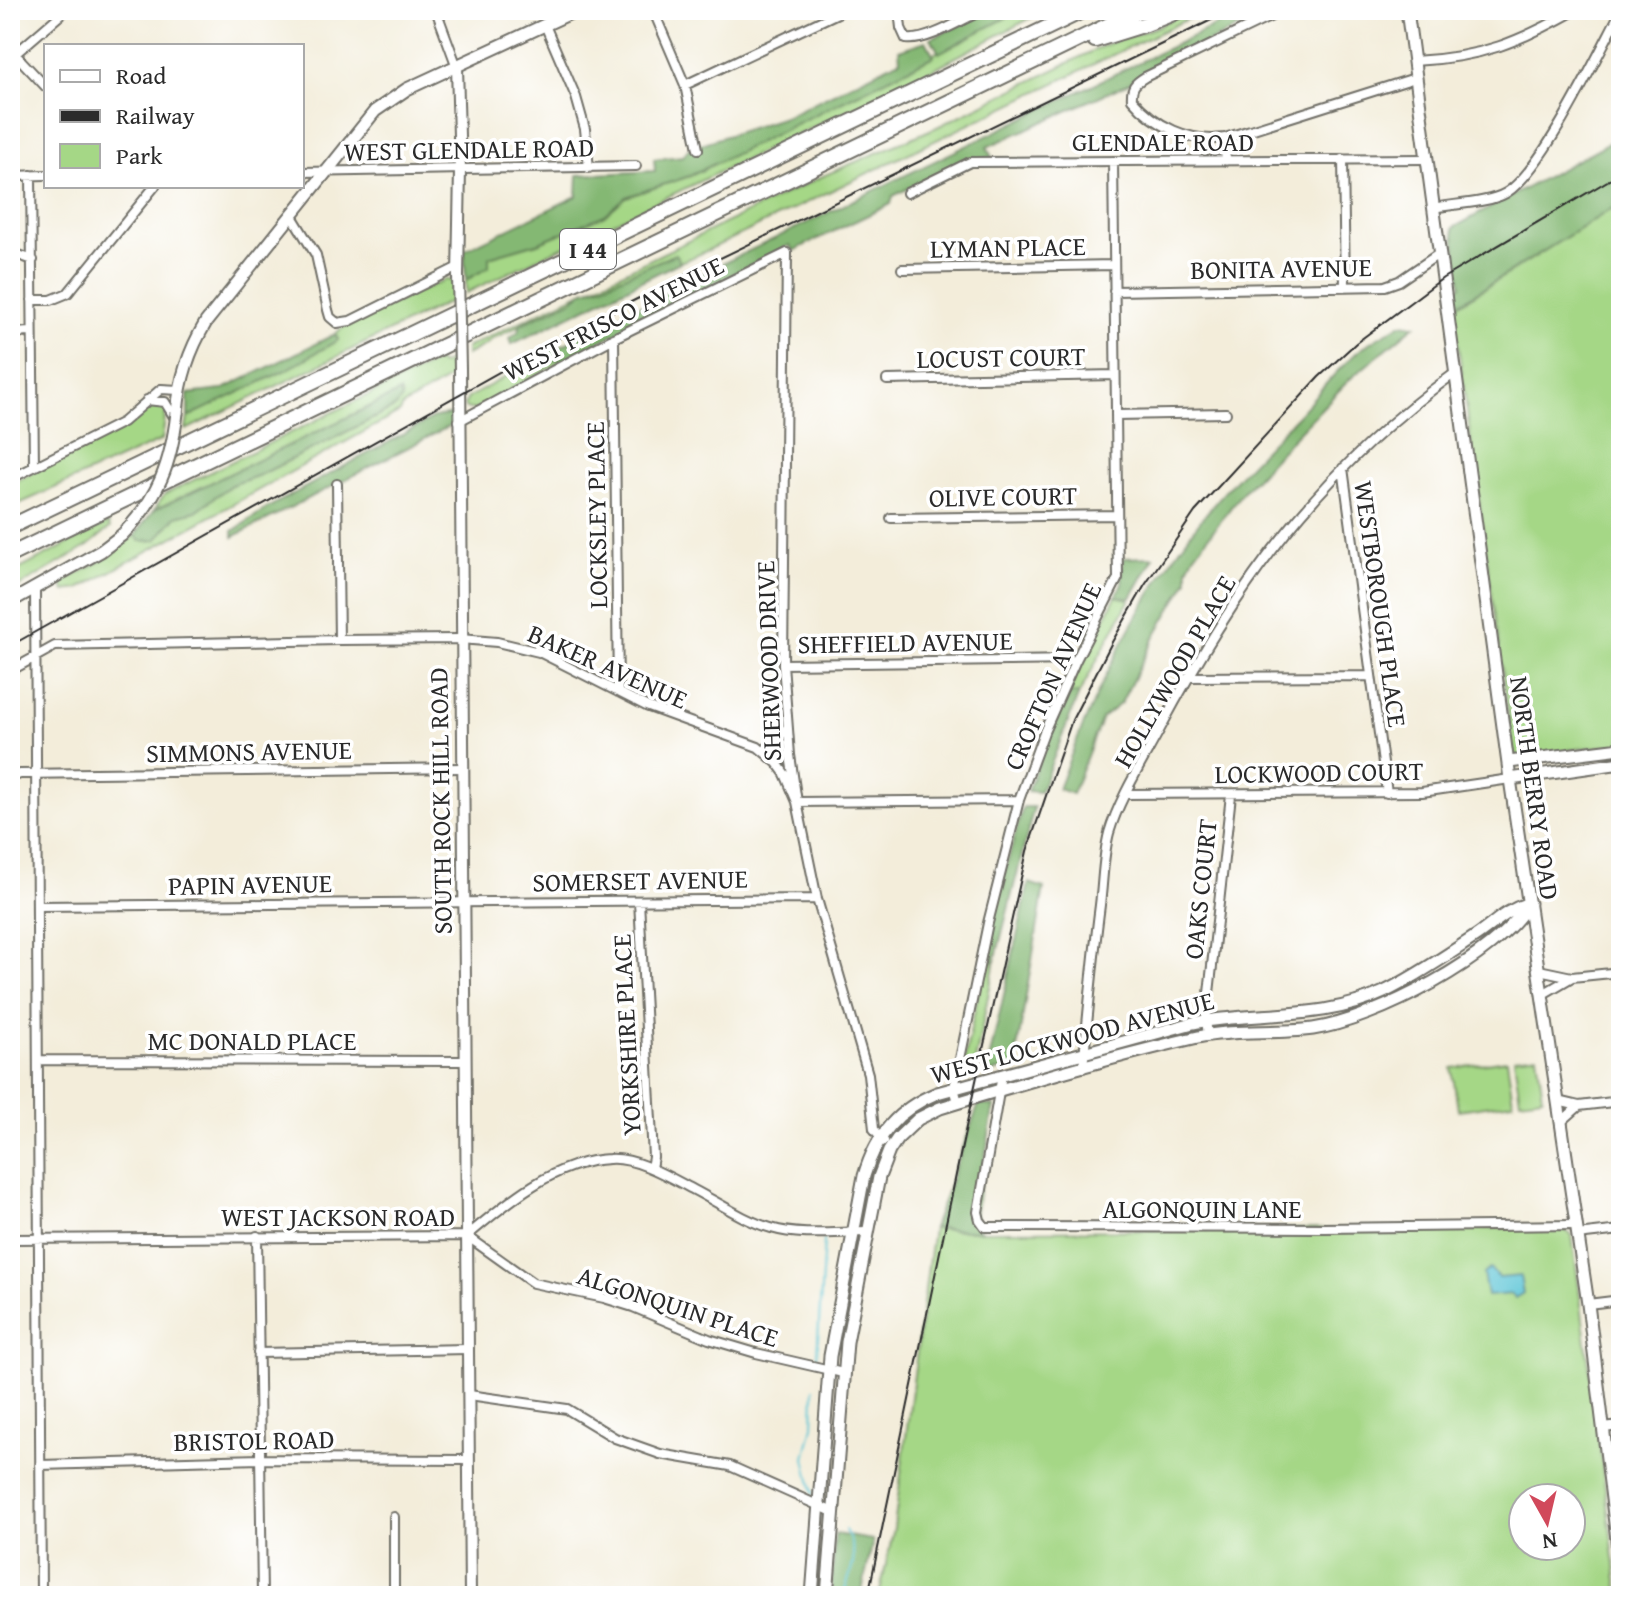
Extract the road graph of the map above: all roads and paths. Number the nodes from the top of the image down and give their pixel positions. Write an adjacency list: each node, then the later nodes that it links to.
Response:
1 (66, 10): 16 (street)
2 (436, 10): 19 (street, SOUTH ROCK HILL ROAD)
3 (577, 10): 15 (main road)
4 (653, 10): 22 (street)
5 (844, 10): 22 (street)
6 (899, 10): 7 (street)
7 (983, 10)
8 (1084, 10): 69 (highway, I 44)
9 (1140, 10): 17 (highway, I 44)
10 (1181, 10): 17 (highway)
11 (1284, 10): 23 (street)
12 (1407, 10): 18 (main road, NORTH BERRY ROAD)
13 (1576, 10): 18 (street)
14 (1621, 11): 39 (street)
15 (545, 25): 19 (main road); 30 (street)
16 (13, 53): 21 (street)
17 (1049, 54): 70 (highway, I 44)
18 (1414, 61): 20 (main road, NORTH BERRY ROAD)
19 (457, 67): 31 (street, SOUTH ROCK HILL ROAD); 33 (main road)
20 (1415, 78): 23 (street); 26 (main road, NORTH BERRY ROAD)
21 (44, 85)
22 (685, 85): 24 (street)
23 (1225, 138): 28 (street)
24 (698, 149)
25 (1343, 159): 26 (street, GLENDALE ROAD); 28 (street, GLENDALE ROAD); 48 (street)
26 (1427, 159): 39 (main road, NORTH BERRY ROAD)
27 (1113, 161): 28 (street, GLENDALE ROAD); 38 (street, GLENDALE ROAD); 45 (street, CROFTON AVENUE)
28 (1226, 161)
29 (636, 166): 30 (street, WEST GLENDALE ROAD)
30 (589, 168): 31 (street, WEST GLENDALE ROAD)
31 (460, 170): 33 (street, WEST GLENDALE ROAD); 47 (street, SOUTH ROCK HILL ROAD)
32 (304, 172): 33 (street, WEST GLENDALE ROAD)
33 (325, 172): 40 (main road)
34 (31, 175): 35 (street); 36 (street); 44 (street)
35 (44, 175)
36 (10, 176)
37 (153, 188): 50 (street)
38 (907, 193)
39 (1433, 208): 43 (main road, NORTH BERRY ROAD)
40 (292, 216): 47 (street); 57 (main road)
41 (10, 252): 44 (street)
42 (787, 253): 53 (street, WEST FRISCO AVENUE); 77 (street, SHERWOOD DRIVE)
43 (1440, 253): 48 (street, BONITA AVENUE); 54 (main road, NORTH BERRY ROAD)
44 (33, 260): 50 (street)
45 (1114, 265): 46 (street, LYMAN PLACE); 49 (street, CROFTON AVENUE)
46 (902, 269)
47 (458, 271): 62 (street, SOUTH ROCK HILL ROAD, bridge)
48 (1345, 287): 49 (street, BONITA AVENUE)
49 (1114, 291): 55 (street, CROFTON AVENUE)
50 (32, 300): 51 (street)
51 (32, 332): 52 (street); 63 (street)
52 (10, 333)
53 (614, 338): 62 (street, WEST FRISCO AVENUE); 81 (street, LOCKSLEY PLACE)
54 (1455, 373): 64 (street, HOLLYWOOD PLACE); 85 (main road, NORTH BERRY ROAD)
55 (1115, 375): 56 (street, LOCUST COURT); 60 (street, CROFTON AVENUE)
56 (887, 380)
57 (179, 390): 58 (street); 61 (main road)
58 (147, 400): 61 (street); 63 (street)
59 (1226, 413): 60 (street)
60 (1116, 415): 67 (street, CROFTON AVENUE)
61 (177, 416): 71 (main road, bridge)
62 (459, 421): 73 (street, SOUTH ROCK HILL ROAD)
63 (34, 467): 65 (street)
64 (1343, 468): 79 (street, WESTBOROUGH PLACE); 80 (street, HOLLYWOOD PLACE)
65 (10, 479)
66 (337, 484): 74 (street)
67 (1117, 515): 68 (street, OLIVE COURT); 76 (street, CROFTON AVENUE)
68 (891, 518)
69 (10, 527)
70 (10, 555)
71 (35, 588): 72 (main road); 75 (street)
72 (10, 602)
73 (460, 639): 74 (street, BAKER AVENUE); 81 (street, BAKER AVENUE); 87 (street, SOUTH ROCK HILL ROAD)
74 (339, 640): 75 (street, BAKER AVENUE)
75 (35, 656): 78 (street, BAKER AVENUE); 88 (street)
76 (1076, 660): 77 (street, SHEFFIELD AVENUE); 94 (street, CROFTON AVENUE)
77 (783, 664): 82 (street, SHERWOOD DRIVE)
78 (10, 671)
79 (1371, 676): 80 (street); 91 (street, WESTBOROUGH PLACE)
80 (1188, 677): 92 (street, HOLLYWOOD PLACE)
81 (618, 692): 84 (street, BAKER AVENUE)
82 (787, 728): 84 (street); 95 (street, SHERWOOD DRIVE)
83 (1621, 748): 85 (main road)
84 (764, 751): 95 (street)
85 (1509, 762): 90 (main road, NORTH BERRY ROAD)
86 (1621, 763): 90 (main road)
87 (462, 768): 88 (street, SIMMONS AVENUE); 98 (street, SOUTH ROCK HILL ROAD)
88 (36, 774): 89 (street, SIMMONS AVENUE); 100 (street)
89 (10, 778)
90 (1510, 779): 91 (street, LOCKWOOD COURT); 99 (main road, NORTH BERRY ROAD)
91 (1387, 793): 93 (street, LOCKWOOD COURT)
92 (1127, 794): 93 (street, LOCKWOOD COURT); 113 (street, HOLLYWOOD PLACE)
93 (1231, 795): 111 (street, OAKS COURT)
94 (1019, 800): 95 (street); 118 (street, CROFTON AVENUE)
95 (797, 802): 96 (street, SHERWOOD DRIVE)
96 (817, 899): 97 (street, SOMERSET AVENUE); 125 (street, SHERWOOD DRIVE)
97 (639, 901): 98 (street, SOMERSET AVENUE); 127 (street, YORKSHIRE PLACE)
98 (463, 902): 100 (street, PAPIN AVENUE); 115 (street, SOUTH ROCK HILL ROAD)
99 (1529, 903): 101 (main road, WEST LOCKWOOD AVENUE); 102 (main road, NORTH BERRY ROAD); 103 (main road, WEST LOCKWOOD AVENUE)
100 (37, 906): 114 (street)
101 (1507, 930): 102 (main road); 104 (main road, WEST LOCKWOOD AVENUE)
102 (1535, 944): 105 (main road, NORTH BERRY ROAD)
103 (1448, 953): 104 (main road); 108 (main road, WEST LOCKWOOD AVENUE)
104 (1456, 967): 110 (main road, WEST LOCKWOOD AVENUE)
105 (1539, 970): 107 (street); 109 (main road, NORTH BERRY ROAD)
106 (1621, 972): 107 (street)
107 (1572, 977): 109 (street)
108 (1383, 992): 110 (main road); 111 (main road, WEST LOCKWOOD AVENUE)
109 (1543, 994): 120 (main road, NORTH BERRY ROAD)
110 (1390, 1006): 112 (main road, WEST LOCKWOOD AVENUE)
111 (1206, 1020): 112 (street, OAKS COURT); 113 (main road, WEST LOCKWOOD AVENUE)
112 (1208, 1035): 116 (main road, WEST LOCKWOOD AVENUE)
113 (1085, 1052): 116 (street, HOLLYWOOD PLACE); 117 (main road, WEST LOCKWOOD AVENUE)
114 (38, 1060): 115 (street, MC DONALD PLACE); 135 (street)
115 (465, 1061): 133 (street, SOUTH ROCK HILL ROAD)
116 (1083, 1068): 119 (main road, WEST LOCKWOOD AVENUE)
117 (1002, 1075): 118 (main road, WEST LOCKWOOD AVENUE); 119 (street, ALGONQUIN LANE)
118 (954, 1088): 122 (street, CROFTON AVENUE); 125 (main road, WEST LOCKWOOD AVENUE)
119 (1000, 1091): 122 (main road, WEST LOCKWOOD AVENUE); 128 (street, ALGONQUIN LANE)
120 (1558, 1101): 123 (street); 124 (main road, NORTH BERRY ROAD)
121 (1621, 1101): 123 (street)
122 (958, 1102): 126 (main road, WEST LOCKWOOD AVENUE)
123 (1579, 1106): 124 (street)
124 (1561, 1122): 128 (main road, NORTH BERRY ROAD)
125 (879, 1138): 126 (street); 130 (main road, WEST LOCKWOOD AVENUE)
126 (892, 1146): 131 (main road, WEST LOCKWOOD AVENUE)
127 (651, 1168): 130 (street, WEST JACKSON ROAD); 133 (street, WEST JACKSON ROAD)
128 (1576, 1230): 129 (street); 137 (main road, NORTH BERRY ROAD)
129 (1621, 1230)
130 (853, 1232): 131 (street, WEST JACKSON ROAD); 140 (main road, WEST LOCKWOOD AVENUE)
131 (868, 1232): 141 (main road, WEST LOCKWOOD AVENUE)
132 (257, 1236): 133 (street, WEST JACKSON ROAD); 135 (street, WEST JACKSON ROAD); 139 (street)
133 (467, 1236): 138 (street, SOUTH ROCK HILL ROAD); 140 (street, ALGONQUIN PLACE)
134 (10, 1239): 135 (street, WEST JACKSON ROAD)
135 (40, 1239): 147 (street)
136 (1621, 1300): 137 (street)
137 (1588, 1304): 144 (main road, NORTH BERRY ROAD)
138 (468, 1349): 139 (street); 142 (street, SOUTH ROCK HILL ROAD)
139 (258, 1353): 145 (street)
140 (828, 1371): 141 (street, ALGONQUIN PLACE); 148 (main road, WEST LOCKWOOD AVENUE)
141 (843, 1373): 149 (main road, WEST LOCKWOOD AVENUE)
142 (469, 1395): 146 (street, SOUTH ROCK HILL ROAD); 148 (street)
143 (1621, 1426): 144 (street)
144 (1603, 1428): 151 (main road, NORTH BERRY ROAD)
145 (260, 1459): 146 (street, BRISTOL ROAD); 147 (street, BRISTOL ROAD); 154 (street)
146 (469, 1460): 156 (street, SOUTH ROCK HILL ROAD)
147 (40, 1465): 153 (street)
148 (819, 1506): 149 (street); 157 (main road, WEST LOCKWOOD AVENUE)
149 (833, 1512): 158 (main road, WEST LOCKWOOD AVENUE)
150 (394, 1517): 155 (street)
151 (1618, 1525): 152 (main road, NORTH BERRY ROAD)
152 (1621, 1572)
153 (41, 1596)
154 (262, 1596)
155 (394, 1596)
156 (470, 1596)
157 (812, 1596)
158 (827, 1596)

